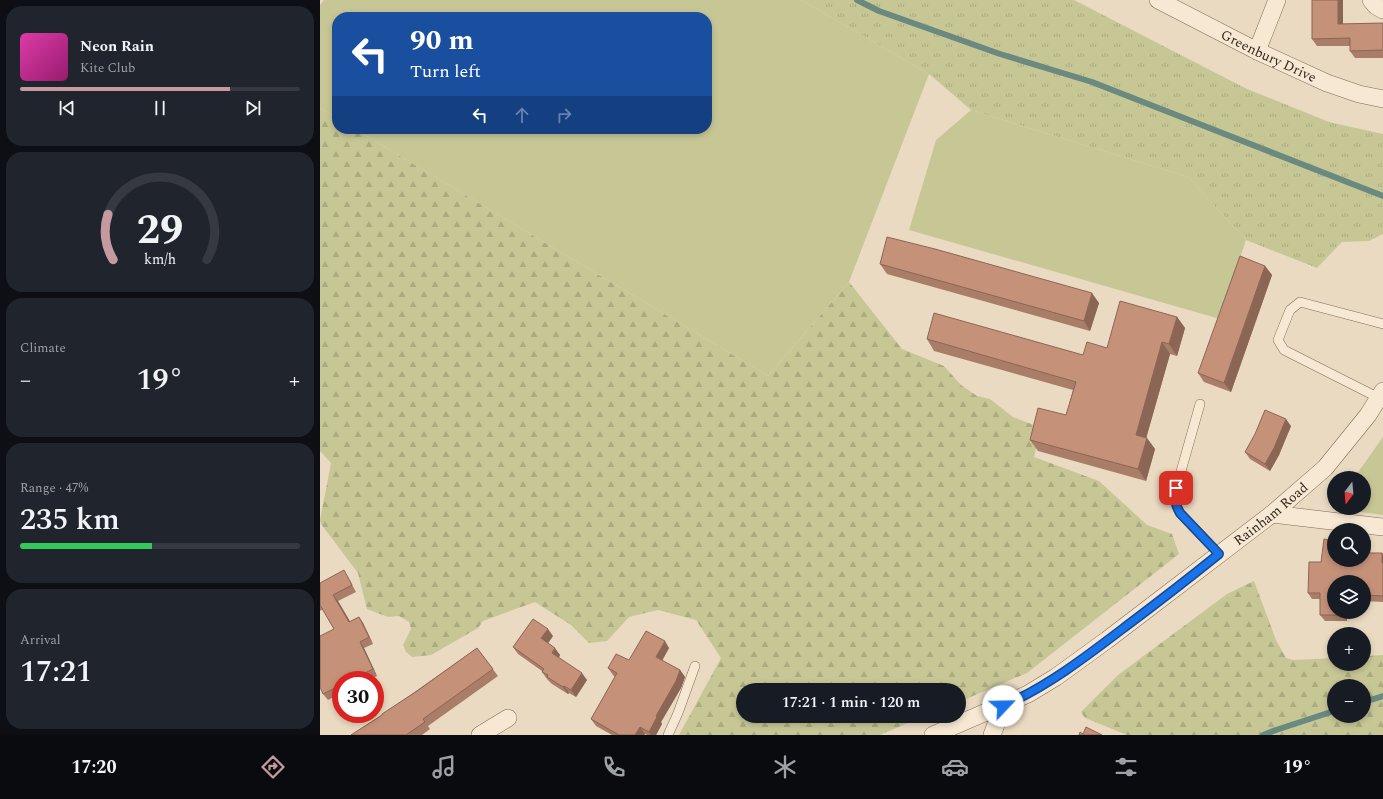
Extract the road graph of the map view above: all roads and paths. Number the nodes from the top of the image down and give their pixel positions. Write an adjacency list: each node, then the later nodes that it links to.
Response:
1 (1158, 0): 5 (street, Greenbury Drive)
2 (1277, 0): 5 (street)
3 (1371, 0): 4 (street)
4 (1383, 10)
5 (1257, 51): 6 (street, Greenbury Drive)
6 (1383, 100)
7 (1383, 324): 8 (lane)
8 (1381, 394): 10 (street, Rainham Road)
9 (1200, 404): 12 (lane)
10 (1272, 514): 11 (street); 12 (street, Rainham Road)
11 (1383, 528)
12 (1219, 554): 14 (street, Rainham Road)
13 (694, 666): 17 (lane)
14 (1003, 706): 18 (street, Rainham Road); 19 (street)
15 (508, 718): 16 (street)
16 (480, 735)
17 (668, 735)
18 (933, 735)
19 (992, 735)

